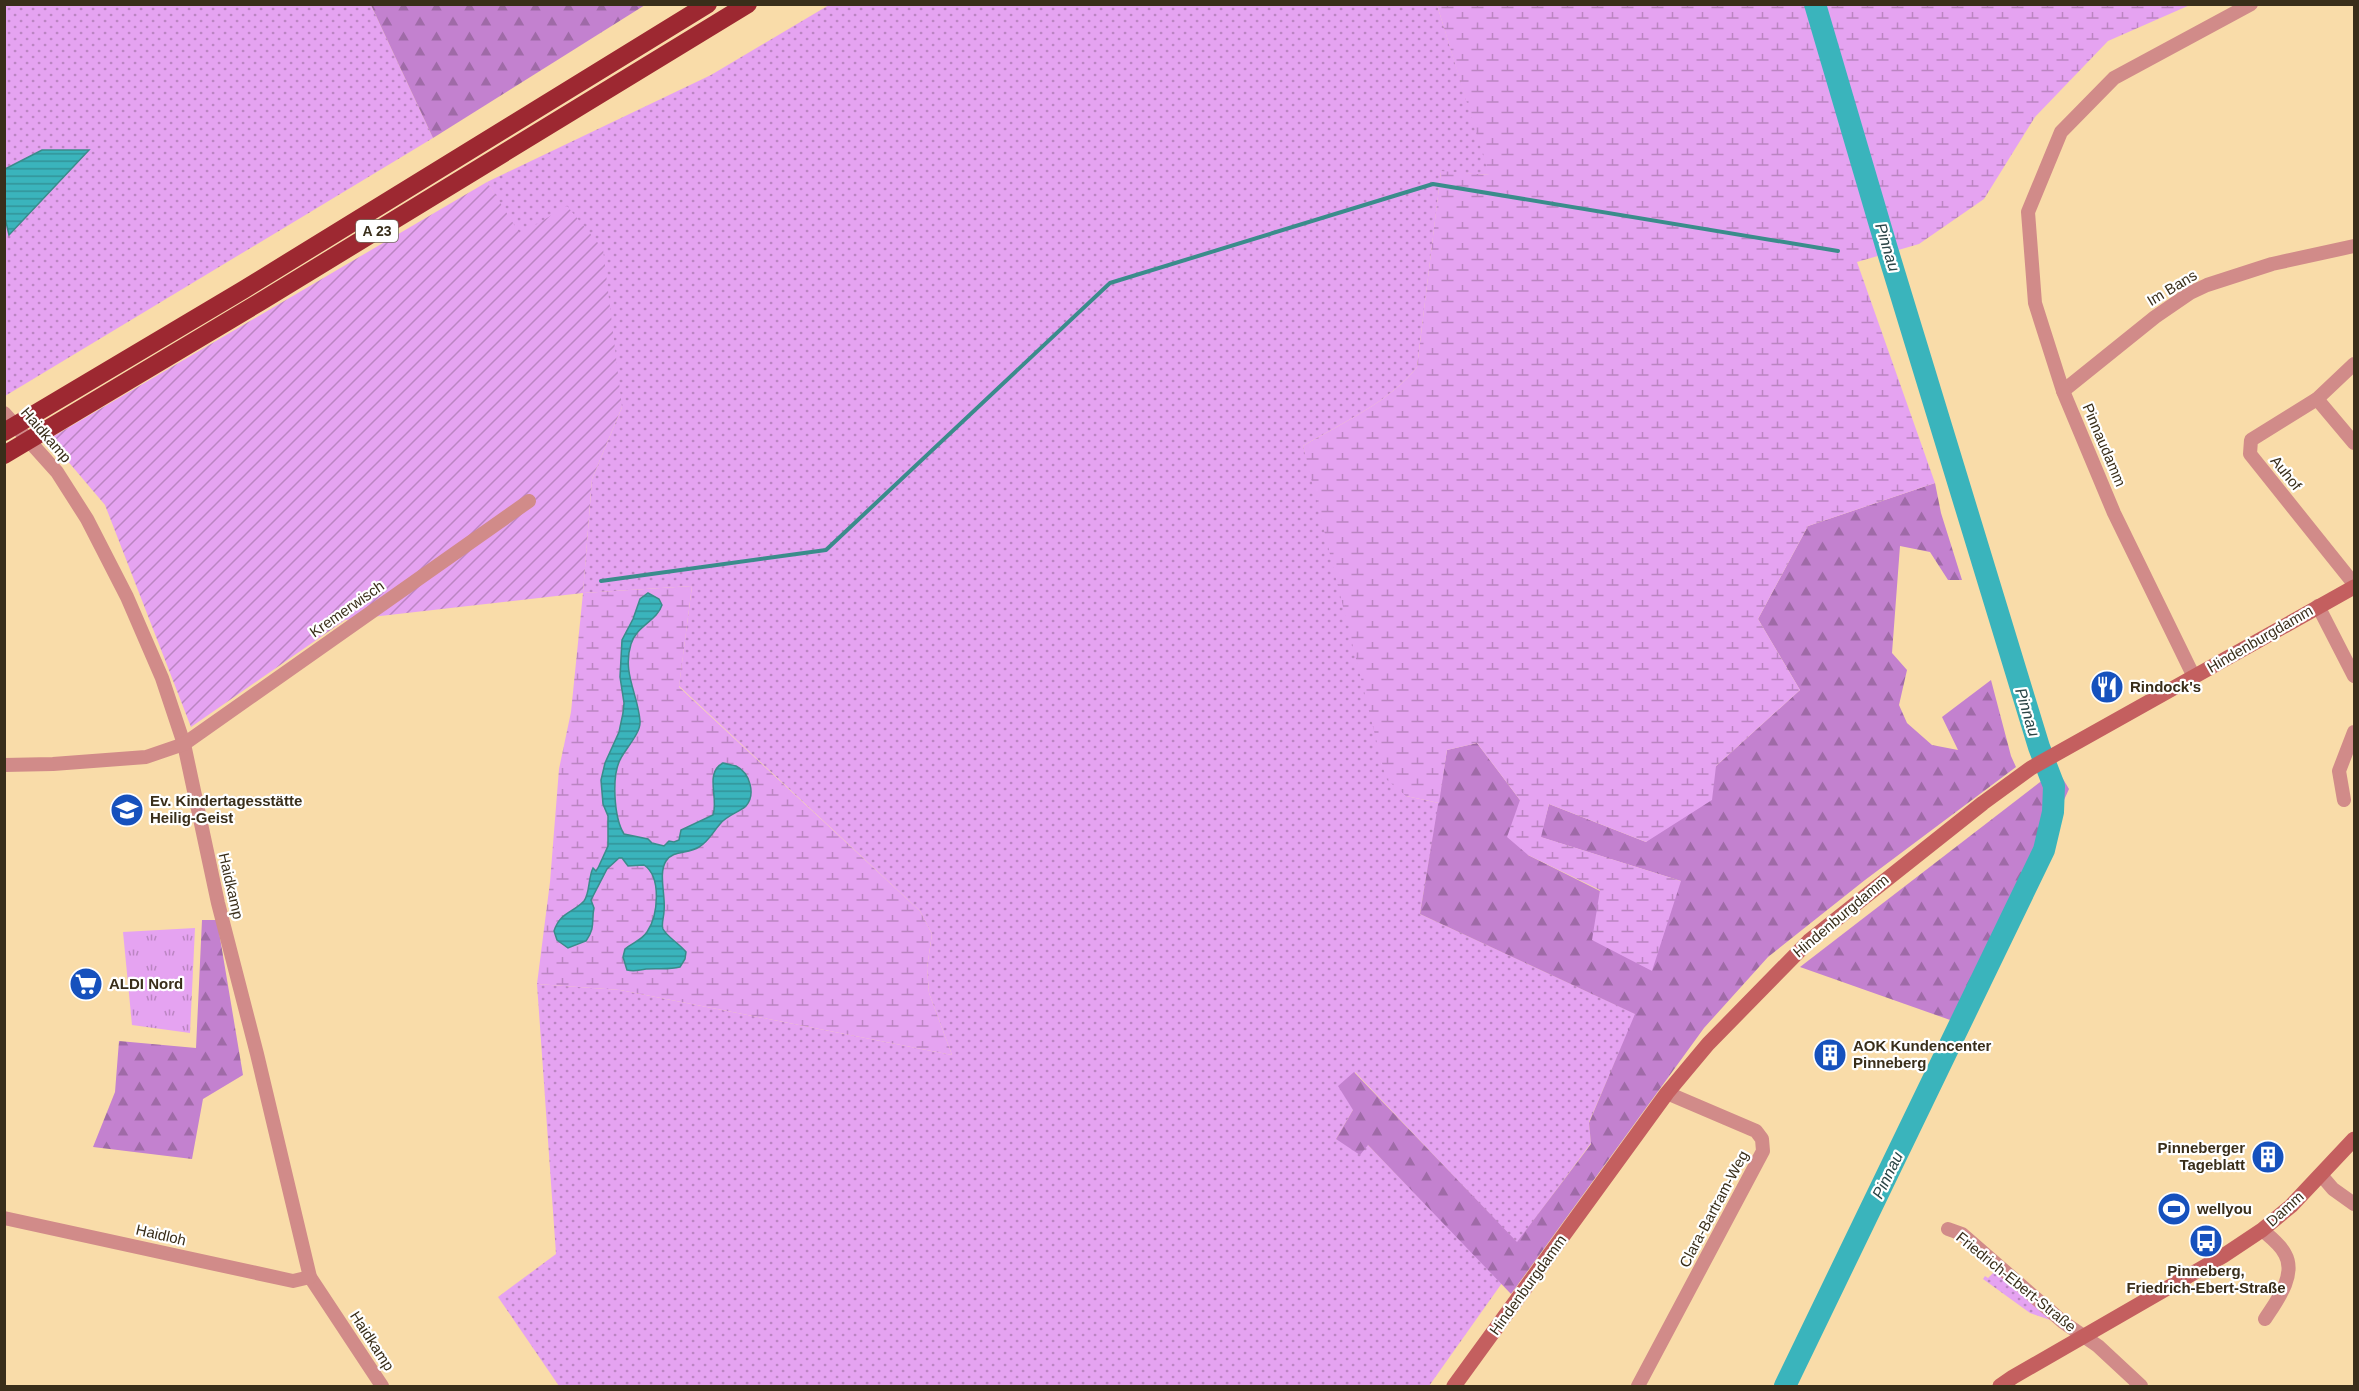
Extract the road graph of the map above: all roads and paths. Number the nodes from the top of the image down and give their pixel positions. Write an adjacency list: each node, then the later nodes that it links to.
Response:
1 (708, 4): 9 (highway, A 23)
2 (748, 4): 11 (highway, A 23)
3 (2251, 4): 6 (street, Pinnaudamm)
4 (2355, 246): 6 (street, Im Bans)
5 (2355, 364): 7 (street, Auhof)
6 (2063, 391): 16 (street, Pinnaudamm)
7 (2317, 399): 10 (street); 13 (street, Auhof)
8 (4, 413): 18 (street, Haidkamp)
9 (4, 432)
10 (2355, 443)
11 (4, 455)
12 (529, 501): 18 (street, Kremerwisch)
13 (2355, 585): 14 (street, Hindenburgdamm)
14 (2318, 606): 15 (street); 16 (street, Hindenburgdamm)
15 (2355, 676)
16 (2194, 677): 21 (street, Hindenburgdamm)
17 (2355, 732): 20 (street)
18 (184, 744): 19 (street, Kremerwisch); 28 (street, Haidkamp)
19 (4, 765)
20 (2344, 800)
21 (1667, 1093): 32 (street, Hindenburgdamm); 33 (street, Clara-Bartram-Weg)
22 (2355, 1139): 23 (street, Damm)
23 (2321, 1175): 24 (street); 27 (street, Damm)
24 (2355, 1204)
25 (4, 1218): 28 (street, Haidloh)
26 (1948, 1229): 30 (street, Friedrich-Ebert-Straße)
27 (2262, 1230): 29 (street, Damm); 30 (street, Friedrich-Ebert-Straße)
28 (310, 1277): 31 (street, Haidkamp)
29 (2265, 1319)
30 (2083, 1337): 34 (street, Friedrich-Ebert-Straße); 35 (street)
31 (382, 1386)
32 (1454, 1386)
33 (1638, 1386)
34 (2000, 1386)
35 (2140, 1386)

